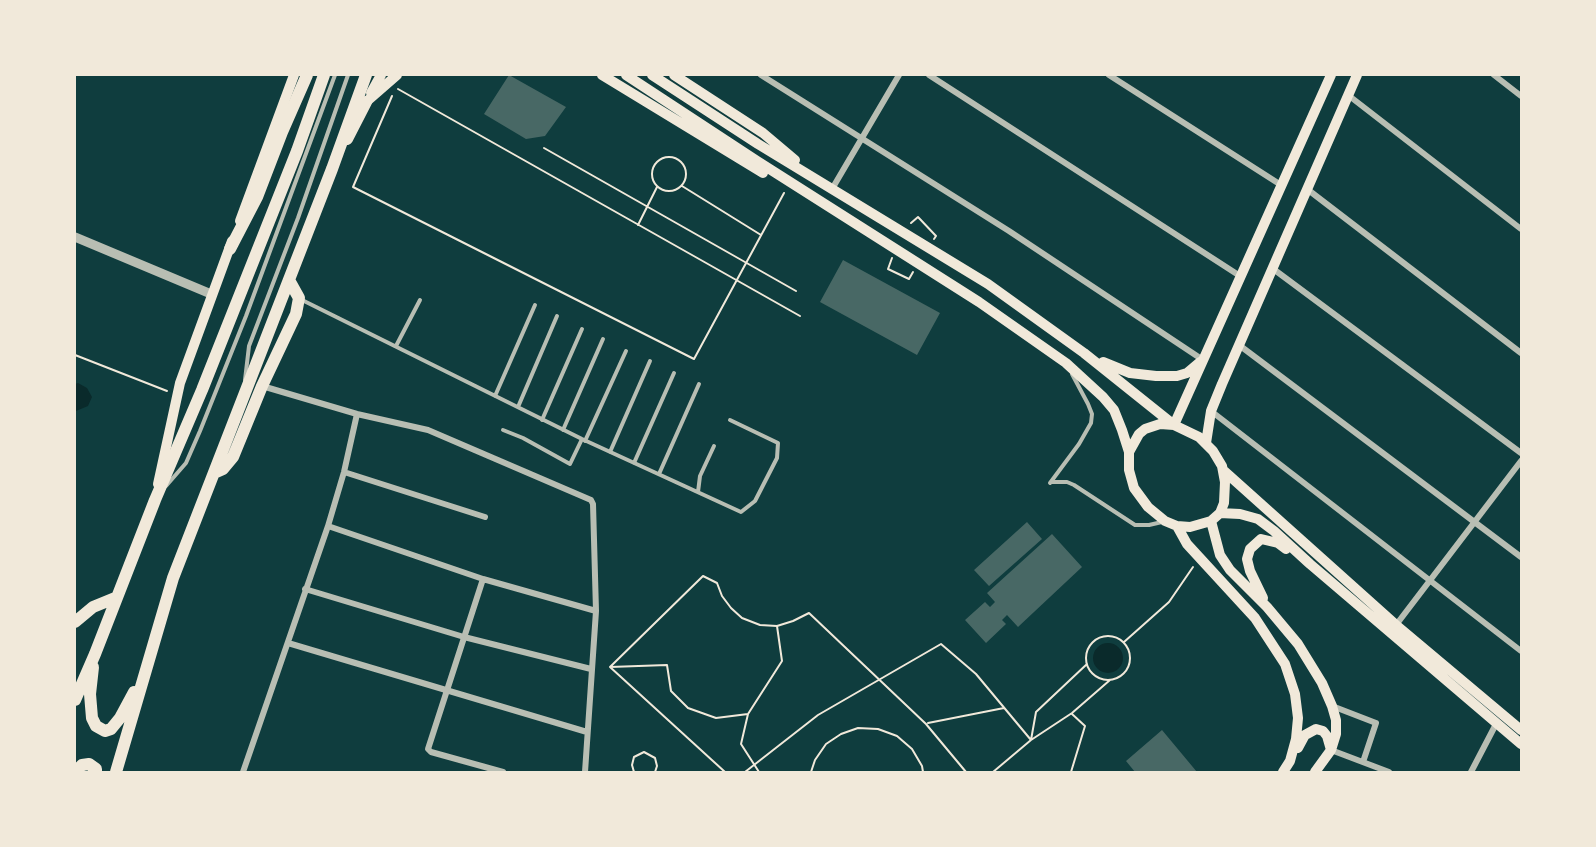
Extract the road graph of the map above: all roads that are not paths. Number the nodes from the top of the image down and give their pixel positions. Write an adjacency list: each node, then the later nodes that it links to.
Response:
1 (293, 75): 31 (main road)
2 (307, 75): 31 (main road)
3 (324, 75): 76 (main road)
4 (335, 75): 76 (lane)
5 (348, 75): 54 (lane)
6 (366, 75): 24 (main road)
7 (381, 75): 22 (main road)
8 (397, 75): 22 (main road)
9 (602, 75): 28 (main road)
10 (626, 75): 28 (main road)
11 (652, 75): 26 (main road)
12 (674, 75): 26 (main road)
13 (761, 75): 23 (street)
14 (899, 75): 23 (street)
15 (929, 75): 33 (street)
16 (1109, 75): 25 (street)
17 (1331, 75): 25 (main road)
18 (1356, 75): 20 (main road)
19 (1494, 75): 21 (street)
20 (1348, 95): 27 (main road); 29 (street)
21 (1521, 96)
22 (366, 102): 24 (main road)
23 (861, 139): 26 (street); 47 (street)
24 (332, 169): 34 (main road)
25 (1281, 185): 33 (main road)
26 (827, 186): 45 (main road)
27 (1307, 189): 32 (main road); 46 (street)
28 (828, 207): 49 (main road)
29 (1521, 229)
30 (75, 237): 35 (street)
31 (230, 249): 35 (main road)
32 (1272, 268): 42 (main road); 68 (street)
33 (1240, 276): 47 (main road)
34 (289, 280): 36 (main road); 54 (main road)
35 (211, 294): 76 (main road)
36 (299, 298): 43 (lane); 52 (main road)
37 (420, 300): 43 (lane)
38 (535, 305): 53 (lane)
39 (557, 316): 55 (lane)
40 (582, 329): 58 (lane)
41 (603, 339): 62 (lane)
42 (1239, 345): 56 (main road); 81 (street)
43 (396, 346): 53 (lane)
44 (626, 351): 63 (lane)
45 (1084, 353): 47 (main road); 60 (main road)
46 (1521, 353)
47 (1203, 360): 60 (main road)
48 (650, 361): 66 (lane)
49 (1066, 363): 67 (main road); 79 (lane)
50 (674, 373): 70 (lane)
51 (699, 384): 74 (lane)
52 (262, 386): 57 (street); 72 (main road)
53 (495, 396): 55 (lane)
54 (242, 398): 72 (main road)
55 (518, 407): 58 (lane)
56 (1211, 411): 64 (main road); 87 (street)
57 (357, 414): 73 (street); 91 (street)
58 (542, 420): 62 (lane)
59 (730, 420): 75 (lane)
60 (1174, 425): 64 (main road); 67 (main road)
61 (503, 430): 63 (lane)
62 (563, 430): 63 (lane)
63 (584, 440): 66 (lane)
64 (1206, 443): 71 (main road)
65 (714, 446): 75 (lane)
66 (610, 452): 70 (lane)
67 (1129, 452): 79 (main road)
68 (1521, 453)
69 (1521, 460): 81 (street)
70 (634, 463): 74 (lane)
71 (1223, 470): 77 (main road); 93 (main road)
72 (214, 472): 98 (main road)
73 (345, 472): 78 (street); 82 (street)
74 (659, 474): 75 (lane)
75 (698, 492)
76 (154, 500): 89 (main road)
77 (1220, 513): 80 (main road); 85 (main road)
78 (485, 517)
79 (1165, 521): 83 (main road)
80 (1211, 521): 83 (main road); 90 (main road)
81 (1474, 521): 84 (street); 87 (street)
82 (328, 526): 86 (street); 88 (street)
83 (1177, 526): 108 (main road)
84 (1521, 557)
85 (1310, 564): 90 (main road); 103 (main road)
86 (483, 579): 91 (street); 94 (street)
87 (1429, 580): 93 (street); 96 (street)
88 (305, 589): 94 (street); 95 (street)
89 (116, 598): 92 (main road); 97 (main road)
90 (1267, 607): 102 (main road)
91 (596, 611): 99 (street)
92 (75, 622)
93 (1396, 626): 104 (main road)
94 (464, 637): 99 (street); 100 (street)
95 (288, 643): 100 (street); 113 (street)
96 (1521, 651)
97 (95, 654): 98 (main road); 101 (main road)
98 (147, 663): 112 (main road)
99 (591, 669): 105 (street)
100 (447, 690): 105 (street); 114 (street)
101 (75, 700)
102 (1332, 706): 107 (main road); 109 (street)
103 (1496, 724): 106 (main road); 119 (street)
104 (1521, 730)
105 (587, 732): 115 (street)
106 (1521, 744)
107 (1331, 750): 108 (main road); 109 (street); 117 (main road)
108 (1290, 761): 116 (main road)
109 (1363, 762): 118 (street)
110 (75, 772): 111 (main road)
111 (96, 772)
112 (116, 772)
113 (243, 772)
114 (503, 772)
115 (585, 772)
116 (1284, 772)
117 (1315, 772)
118 (1389, 772)
119 (1471, 772)

